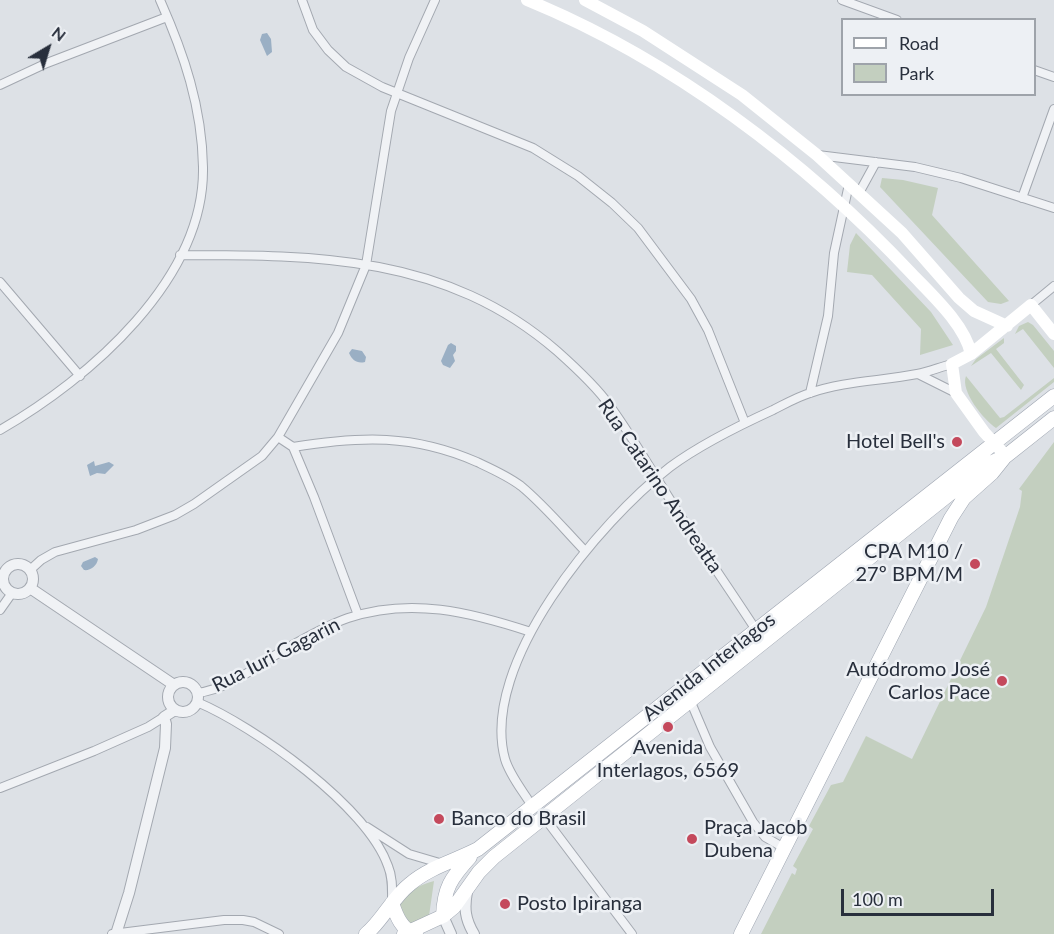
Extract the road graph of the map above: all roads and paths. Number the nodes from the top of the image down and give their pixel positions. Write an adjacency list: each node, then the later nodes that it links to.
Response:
1 (160, 0): 7 (street)
2 (302, 0): 12 (street)
3 (435, 0): 12 (street)
4 (527, 0): 19 (main road)
5 (585, 0): 14 (main road)
6 (842, 0): 8 (street)
7 (167, 17): 11 (street); 21 (street)
8 (892, 18)
9 (1036, 70): 10 (street)
10 (1054, 77)
11 (1, 84)
12 (397, 92): 22 (street); 36 (street)
13 (1054, 109): 18 (street)
14 (817, 155): 15 (street); 16 (main road)
15 (876, 162): 17 (street); 18 (street)
16 (849, 184): 17 (main road); 19 (street)
17 (859, 193): 26 (main road)
18 (1022, 198): 20 (street)
19 (844, 207): 28 (main road); 32 (street)
20 (1054, 208)
21 (180, 255): 22 (street, Rua Catarino Andreatta); 31 (street)
22 (366, 265): 38 (street); 42 (street, Rua Catarino Andreatta)
23 (0, 282): 31 (street)
24 (1054, 286): 25 (street)
25 (1031, 305): 26 (main road); 27 (main road)
26 (1007, 326): 28 (main road)
27 (1054, 334)
28 (970, 354): 29 (main road)
29 (952, 364): 30 (street); 33 (main road)
30 (918, 374): 32 (street); 33 (street)
31 (80, 376): 37 (street)
32 (810, 393): 36 (street)
33 (956, 393): 39 (main road)
34 (1054, 396): 39 (main road, Avenida Interlagos)
35 (1054, 418): 41 (main road, Avenida Interlagos)
36 (745, 423): 42 (street)
37 (0, 430)
38 (278, 437): 40 (street); 45 (street)
39 (994, 443): 41 (main road); 50 (main road, Avenida Interlagos)
40 (293, 447): 43 (street); 49 (street)
41 (1006, 456): 54 (main road, Avenida Interlagos); 62 (main road)
42 (658, 478): 43 (street); 50 (street, Rua Catarino Andreatta)
43 (585, 551): 51 (street)
44 (3, 567): 45 (street); 47 (street)
45 (30, 570): 46 (street)
46 (30, 588): 47 (street); 52 (street)
47 (12, 593): 48 (street)
48 (0, 610)
49 (358, 615): 51 (street, Rua Iuri Gagarin); 53 (street, Rua Iuri Gagarin)
50 (756, 630): 58 (main road, Avenida Interlagos)
51 (531, 632): 58 (street)
52 (174, 685): 53 (street); 55 (street)
53 (197, 697): 55 (street); 60 (street)
54 (690, 700): 59 (main road, Avenida Interlagos); 62 (street)
55 (175, 710): 56 (street)
56 (164, 717): 57 (street); 69 (street)
57 (0, 788)
58 (532, 806): 61 (main road, Avenida Interlagos)
59 (544, 817): 64 (main road, Avenida Interlagos); 74 (street)
60 (363, 824): 63 (street); 65 (street)
61 (477, 849): 63 (main road, Avenida Interlagos); 66 (main road)
62 (784, 849): 75 (main road)
63 (444, 864): 65 (main road, Avenida Interlagos)
64 (467, 889): 66 (main road, Avenida Interlagos); 73 (street)
65 (392, 903): 67 (main road); 71 (main road, Avenida Interlagos)
66 (443, 916): 67 (main road, Avenida Interlagos); 72 (street)
67 (410, 933)
68 (112, 934): 69 (street)
69 (116, 934): 70 (street)
70 (279, 934)
71 (366, 934)
72 (451, 934)
73 (474, 934)
74 (632, 934)
75 (741, 934)

